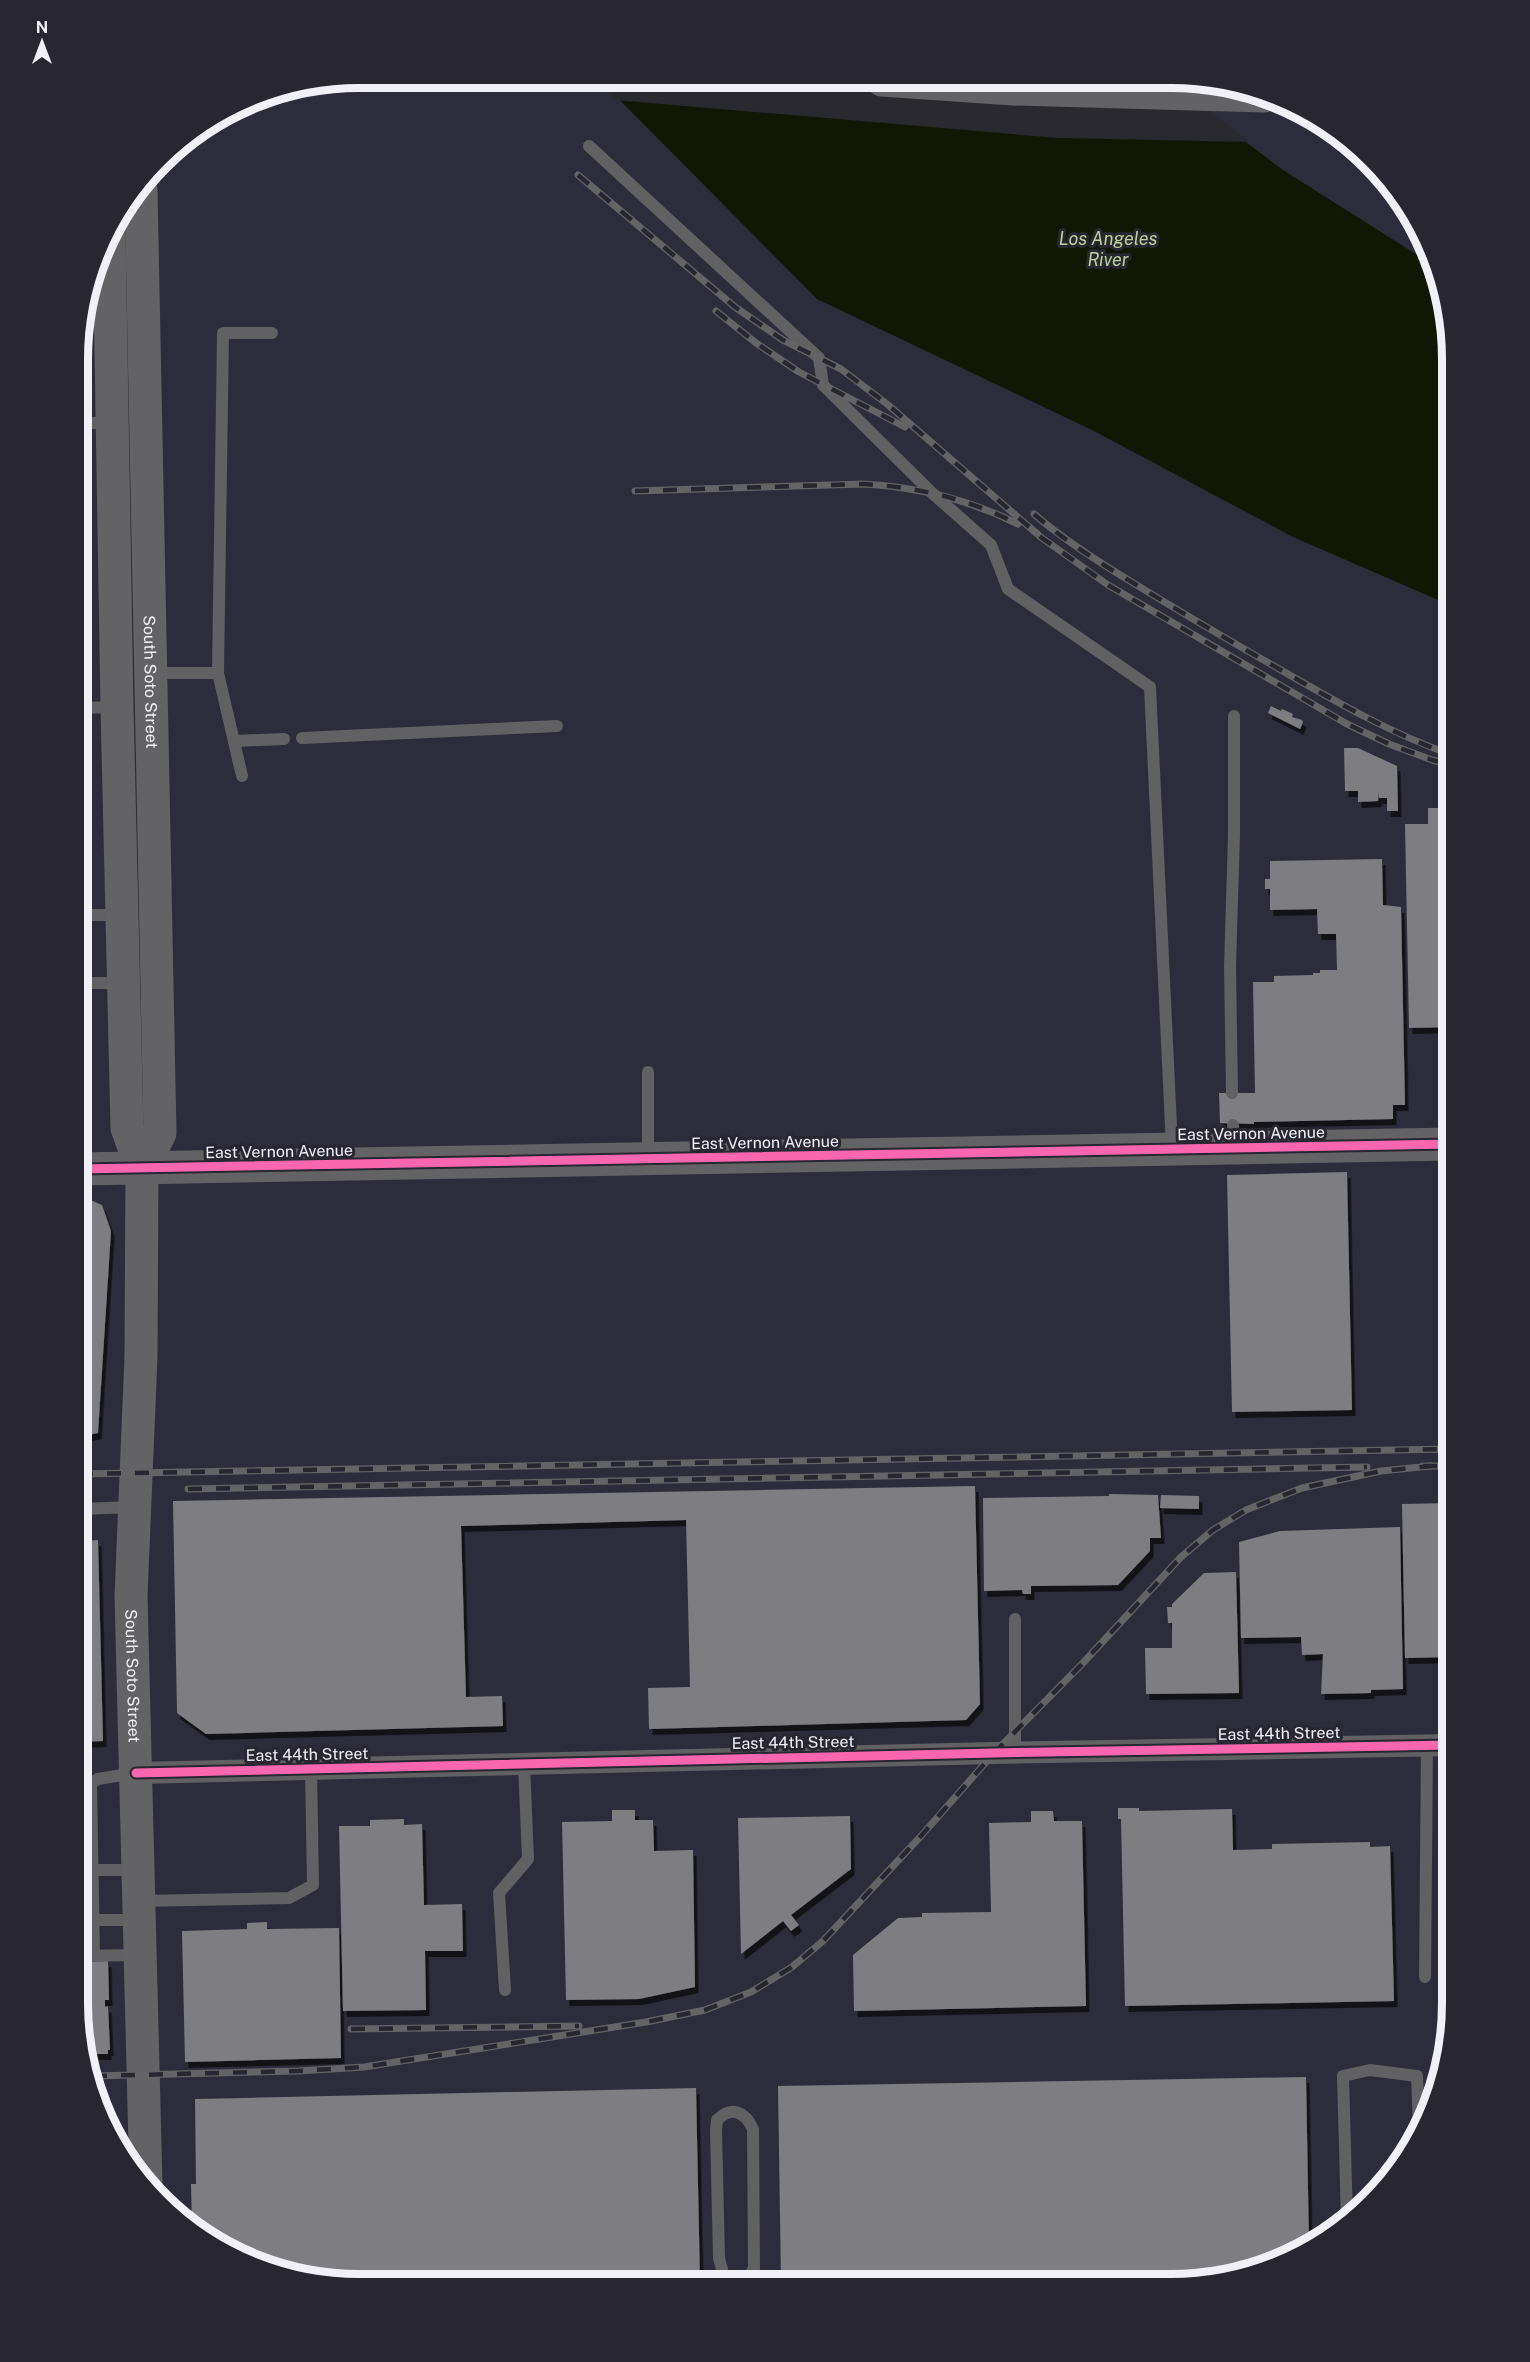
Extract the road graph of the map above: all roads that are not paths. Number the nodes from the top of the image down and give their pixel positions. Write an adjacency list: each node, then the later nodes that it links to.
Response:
1 (998, 88): 2 (main road)
2 (1232, 96)
3 (589, 146): 26 (lane)
4 (141, 198): 8 (main road, South Soto Street)
5 (106, 264): 7 (main road, South Soto Street)
6 (272, 333): 9 (lane)
7 (96, 423): 10 (main road, South Soto Street)
8 (150, 673): 9 (lane); 11 (main road, South Soto Street)
9 (218, 673): 17 (lane)
10 (117, 707): 11 (main road); 12 (lane); 20 (main road, South Soto Street)
11 (152, 707): 29 (main road, South Soto Street)
12 (88, 708)
13 (1234, 716): 24 (lane)
14 (557, 726): 15 (lane)
15 (302, 738)
16 (284, 739): 17 (lane)
17 (234, 741): 18 (lane)
18 (242, 776)
19 (88, 915): 20 (lane)
20 (122, 915): 22 (main road, South Soto Street)
21 (88, 983): 22 (lane)
22 (124, 983): 29 (main road, South Soto Street)
23 (648, 1072): 27 (lane)
24 (1232, 1093)
25 (1442, 1144): 26 (main road, East Vernon Avenue)
26 (1172, 1149): 27 (main road, East Vernon Avenue)
27 (648, 1159): 29 (main road, East Vernon Avenue)
28 (88, 1169): 29 (main road, East Vernon Avenue)
29 (142, 1169): 30 (main road, South Soto Street)
30 (135, 1507): 31 (lane); 38 (main road, South Soto Street)
31 (88, 1509)
32 (1015, 1619): 35 (lane)
33 (1427, 1745): 34 (street, East 44th Street); 35 (street, East 44th Street); 45 (lane)
34 (1442, 1745)
35 (1015, 1752): 36 (street, East 44th Street)
36 (524, 1764): 37 (street, East 44th Street); 46 (lane)
37 (311, 1768): 38 (street, East 44th Street); 40 (lane)
38 (136, 1773): 39 (lane); 40 (main road, South Soto Street)
39 (92, 1870): 40 (lane); 41 (lane)
40 (139, 1897): 41 (lane); 42 (main road, South Soto Street)
41 (93, 1920): 44 (lane)
42 (140, 1955): 44 (lane); 48 (main road, South Soto Street)
43 (88, 1956): 44 (lane)
44 (94, 1956)
45 (1425, 1977)
46 (505, 1990)
47 (1418, 2112): 49 (lane)
48 (146, 2170)
49 (1347, 2208)
50 (723, 2274): 51 (lane)
51 (751, 2274)

